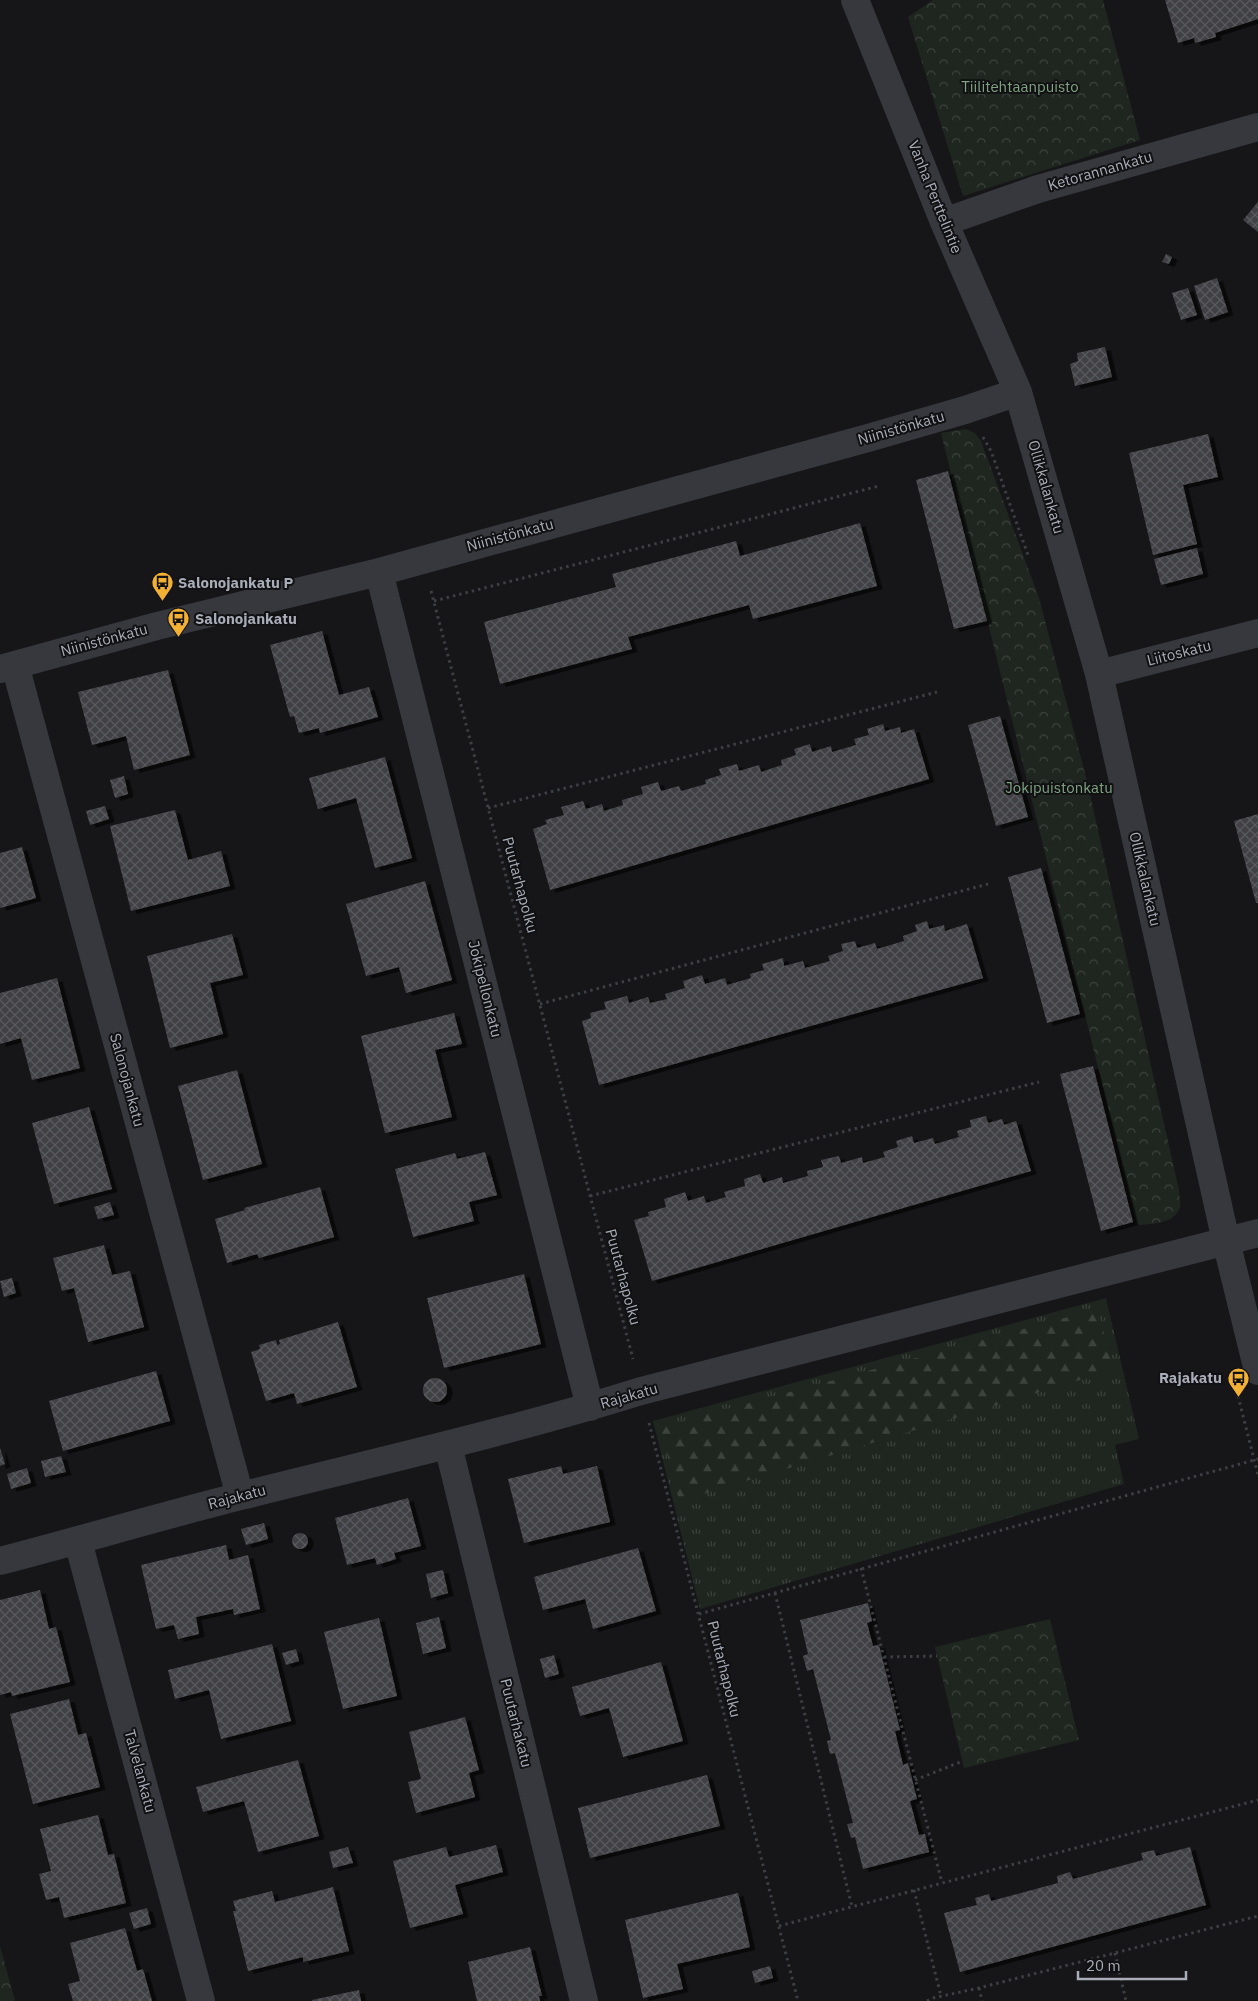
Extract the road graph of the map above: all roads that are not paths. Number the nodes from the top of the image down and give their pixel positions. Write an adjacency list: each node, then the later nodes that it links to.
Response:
1 (855, 0): 3 (street, Vanha Perttelintie)
2 (1258, 126): 3 (street, Ketorannankatu)
3 (944, 222): 4 (street, Vanha Perttelintie)
4 (1018, 392): 5 (street, Niinistönkatu); 8 (street, Ollikkalankatu)
5 (379, 572): 7 (street, Niinistönkatu); 12 (street, Jokipellonkatu)
6 (1258, 633): 8 (street, Liitoskatu)
7 (8, 667): 14 (street, Salonojankatu)
8 (1099, 674): 10 (street, Ollikkalankatu)
9 (1258, 1233): 10 (street, Rajakatu)
10 (1226, 1241): 11 (street, Ollikkalankatu); 12 (street, Rajakatu)
11 (1258, 1371)
12 (590, 1407): 13 (street, Rajakatu)
13 (448, 1445): 14 (street, Rajakatu); 18 (street, Puutarhakatu)
14 (240, 1496): 15 (street, Rajakatu)
15 (78, 1541): 16 (street, Rajakatu); 17 (street, Talvelankatu)
16 (0, 1561)
17 (201, 2001)
18 (584, 2001)

